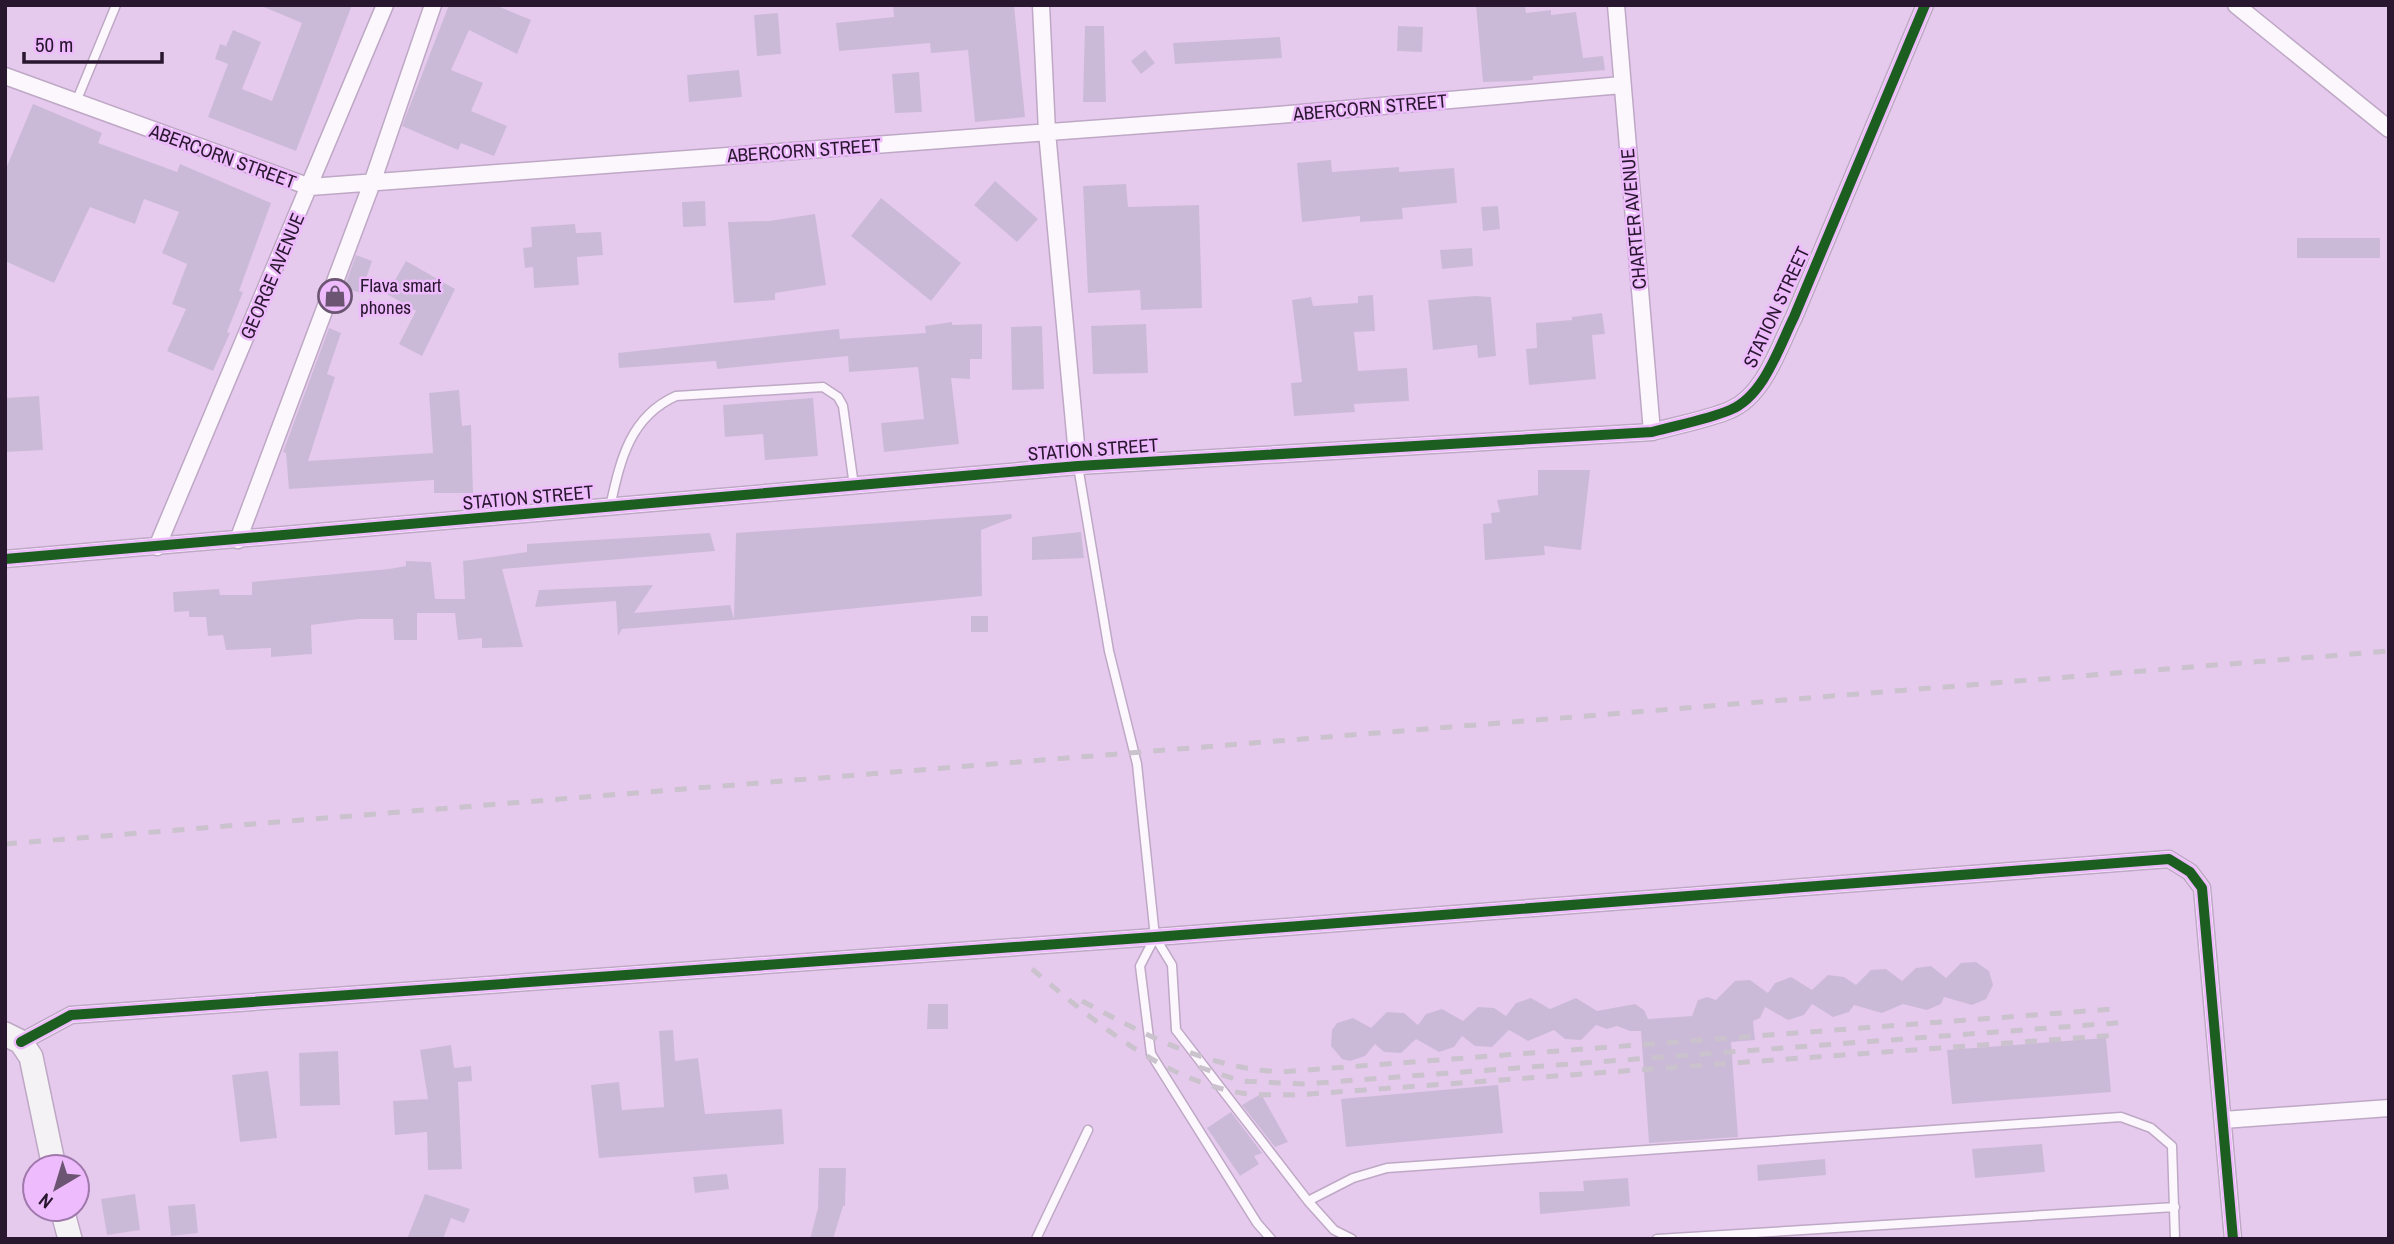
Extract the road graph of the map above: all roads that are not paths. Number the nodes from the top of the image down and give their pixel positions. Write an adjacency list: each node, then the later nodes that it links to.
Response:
1 (116, 5): 10 (lane)
2 (386, 5): 14 (street, GEORGE AVENUE)
3 (433, 5): 13 (street)
4 (1041, 5): 12 (street)
5 (1616, 5): 9 (street, CHARTER AVENUE)
6 (1925, 5): 15 (street, STATION STREET)
7 (2236, 5): 11 (street)
8 (5, 76): 10 (street, ABERCORN STREET)
9 (1622, 85): 12 (street, ABERCORN STREET); 15 (street, CHARTER AVENUE)
10 (76, 102): 14 (street, ABERCORN STREET)
11 (2389, 129)
12 (1047, 132): 13 (street, ABERCORN STREET); 16 (street)
13 (372, 183): 14 (street, ABERCORN STREET); 19 (street)
14 (310, 187): 20 (street, GEORGE AVENUE)
15 (1652, 432): 16 (street, STATION STREET)
16 (1078, 467): 17 (street, STATION STREET); 22 (lane)
17 (854, 486): 18 (street, STATION STREET); 18 (lane)
18 (610, 507): 19 (street, STATION STREET)
19 (239, 540): 20 (street, STATION STREET)
20 (158, 547): 21 (street, STATION STREET)
21 (5, 559)
22 (1155, 937): 23 (street); 25 (street); 28 (lane); 31 (lane)
23 (13, 1038): 27 (main road)
24 (2389, 1108): 25 (street)
25 (2223, 1120): 35 (street)
26 (1088, 1130): 30 (lane)
27 (51, 1153)
28 (1308, 1201): 29 (lane); 32 (lane)
29 (2175, 1207): 33 (lane); 34 (lane)
30 (1036, 1239)
31 (1271, 1239)
32 (1352, 1239)
33 (1657, 1239)
34 (2175, 1239)
35 (2232, 1239)

